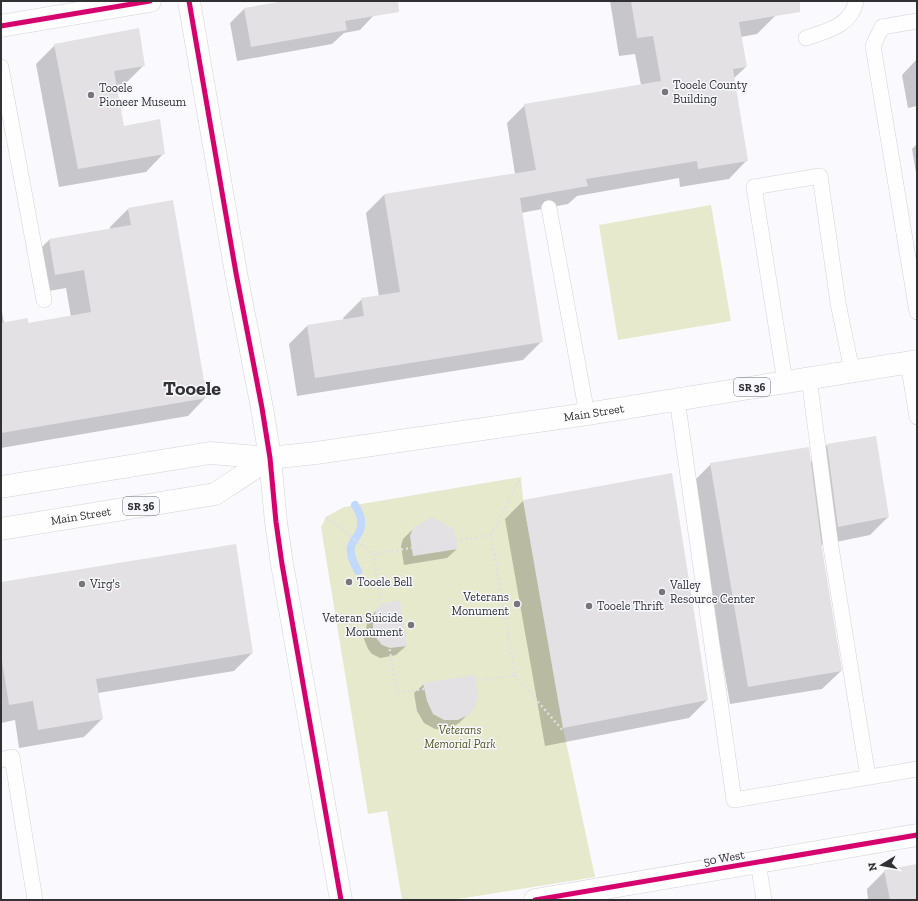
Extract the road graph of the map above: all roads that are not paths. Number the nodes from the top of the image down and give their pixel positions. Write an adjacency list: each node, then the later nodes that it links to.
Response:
1 (150, 1): 5 (main road)
2 (189, 1): 18 (main road)
3 (856, 1): 6 (lane)
4 (917, 20): 10 (lane)
5 (1, 26)
6 (806, 38)
7 (1, 67): 9 (lane)
8 (549, 208): 16 (lane)
9 (44, 300)
10 (917, 312)
11 (912, 362): 12 (main road, Main Street / SR 36); 17 (lane)
12 (852, 371): 13 (main road, Main Street / SR 36); 14 (lane)
13 (809, 378): 14 (main road, Main Street / SR 36); 23 (lane)
14 (785, 382): 15 (main road, Main Street / SR 36)
15 (677, 399): 16 (main road, Main Street / SR 36); 23 (lane)
16 (587, 414): 18 (main road, Main Street / SR 36)
17 (917, 417)
18 (270, 458): 19 (main road, Main Street / SR 36); 20 (main road, Main Street / SR 36); 27 (main road)
19 (1, 487)
20 (1, 529)
21 (1, 760): 26 (lane)
22 (917, 769): 23 (lane)
23 (868, 777)
24 (917, 835): 25 (main road, 50 West)
25 (758, 862): 28 (main road, 50 West); 29 (lane)
26 (35, 900)
27 (341, 900)
28 (535, 900)
29 (764, 900)

